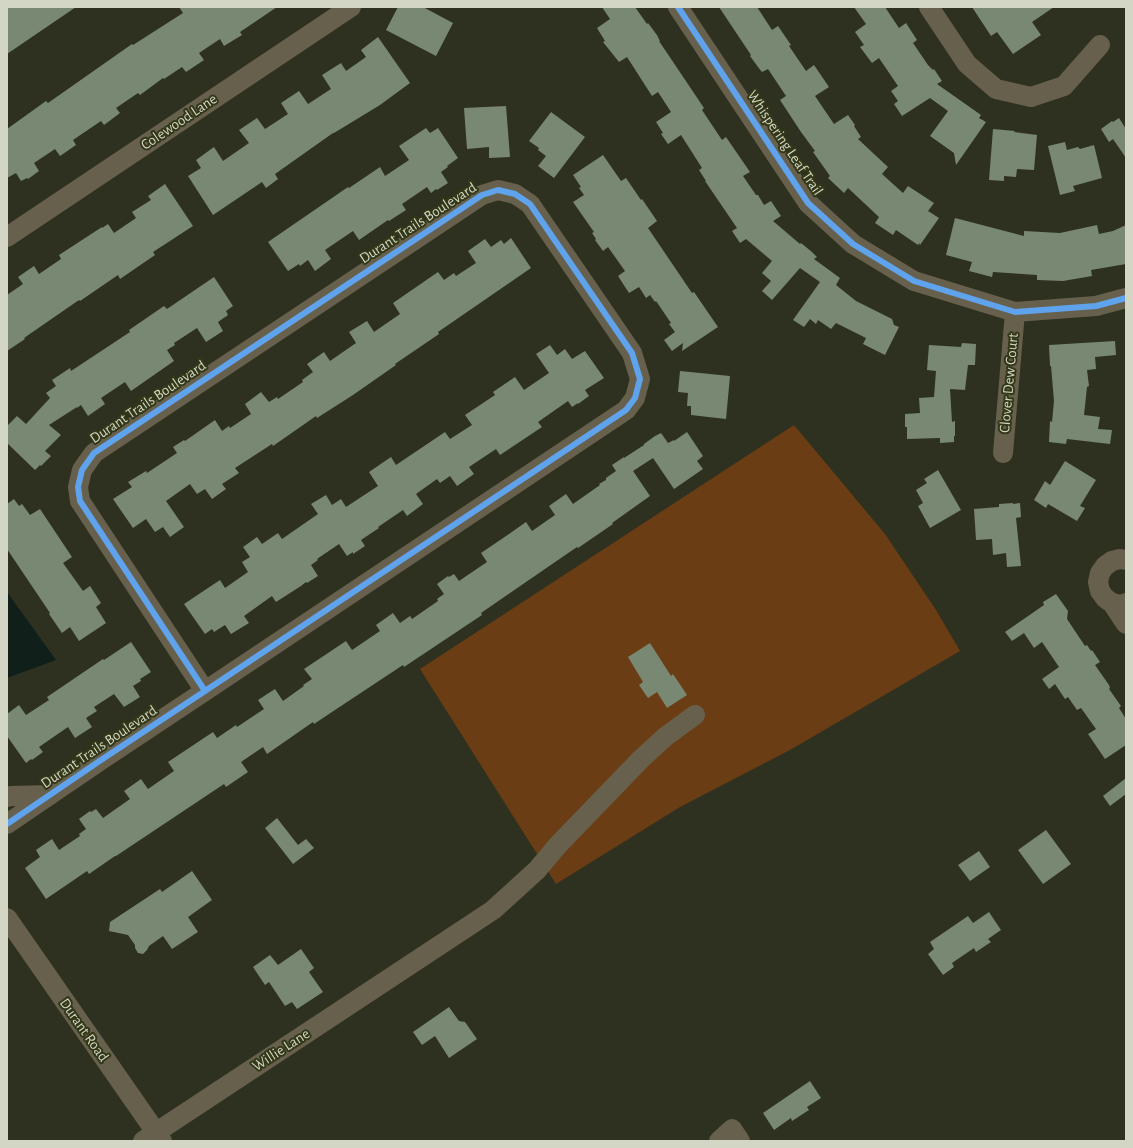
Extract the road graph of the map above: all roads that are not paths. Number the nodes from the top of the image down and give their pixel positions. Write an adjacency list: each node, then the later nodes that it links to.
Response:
1 (351, 7): 5 (street, Colewood Lane)
2 (678, 7): 7 (street, Whispering Leaf Trail)
3 (928, 7): 4 (street)
4 (1100, 45)
5 (7, 237)
6 (1126, 298): 7 (street, Whispering Leaf Trail)
7 (1015, 312): 8 (street, Clover Dew Court)
8 (1003, 453)
9 (1126, 560): 10 (street)
10 (1119, 603): 11 (street)
11 (1126, 624)
12 (205, 691): 12 (street, Durant Trails Boulevard); 14 (street, Durant Trails Boulevard)
13 (695, 715): 18 (street, Willie Lane)
14 (50, 795): 15 (street); 16 (street, Durant Trails Boulevard)
15 (7, 797)
16 (7, 824)
17 (8, 921): 18 (street, Durant Road)
18 (154, 1138)
19 (719, 1141): 20 (street)
20 (740, 1141)

